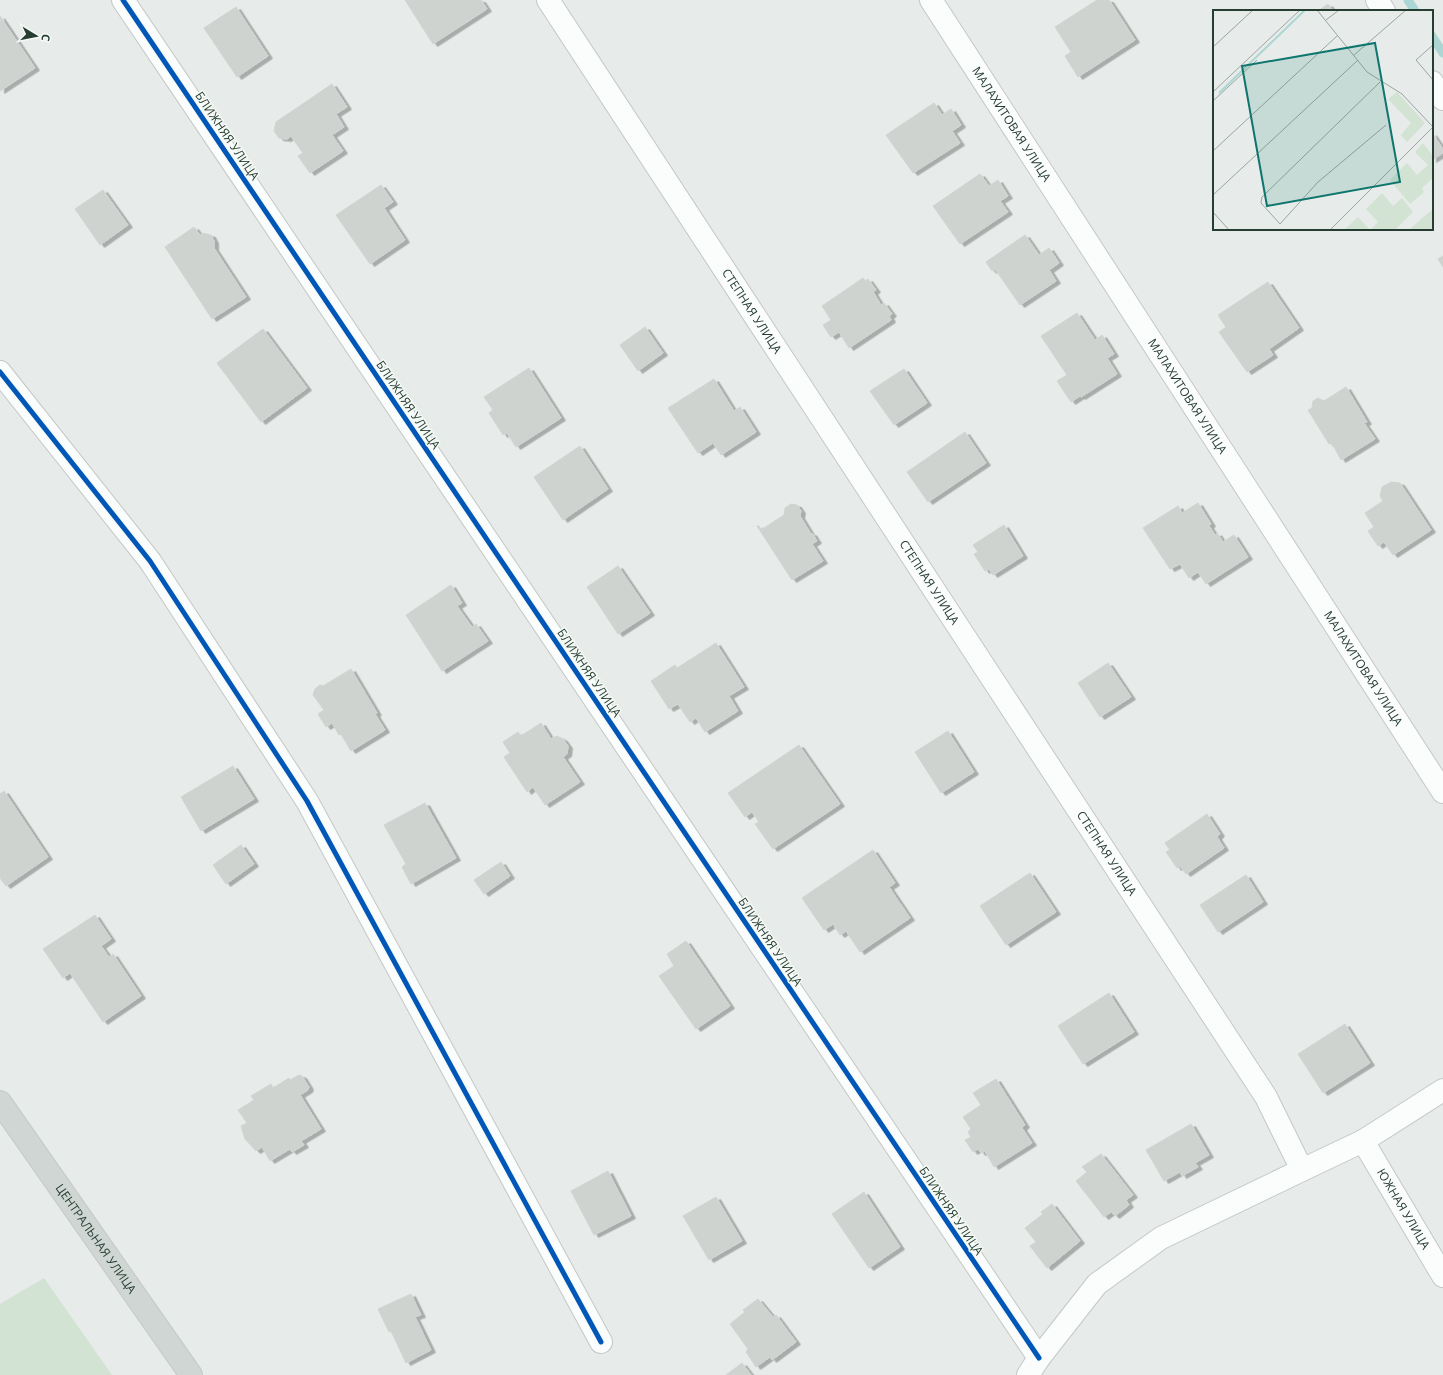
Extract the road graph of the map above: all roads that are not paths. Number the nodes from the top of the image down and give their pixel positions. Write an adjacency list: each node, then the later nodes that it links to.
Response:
1 (123, 0): 16 (street, БЛИЖНЯЯ УЛИЦА)
2 (548, 0): 13 (street, СТЕПНАЯ УЛИЦА)
3 (931, 0): 9 (street, МАЛАХИТОВАЯ УЛИЦА)
4 (1377, 0): 5 (street)
5 (1383, 10)
6 (1433, 84): 7 (street)
7 (1443, 99)
8 (0, 372): 15 (street)
9 (1443, 792)
10 (1443, 1090): 12 (street)
11 (0, 1102): 17 (main road, ЦЕНТРАЛЬНАЯ УЛИЦА)
12 (1363, 1141): 13 (street); 14 (street, ЮЖНАЯ УЛИЦА)
13 (1302, 1170): 16 (street)
14 (1443, 1276)
15 (601, 1342)
16 (1033, 1366)
17 (191, 1375)

